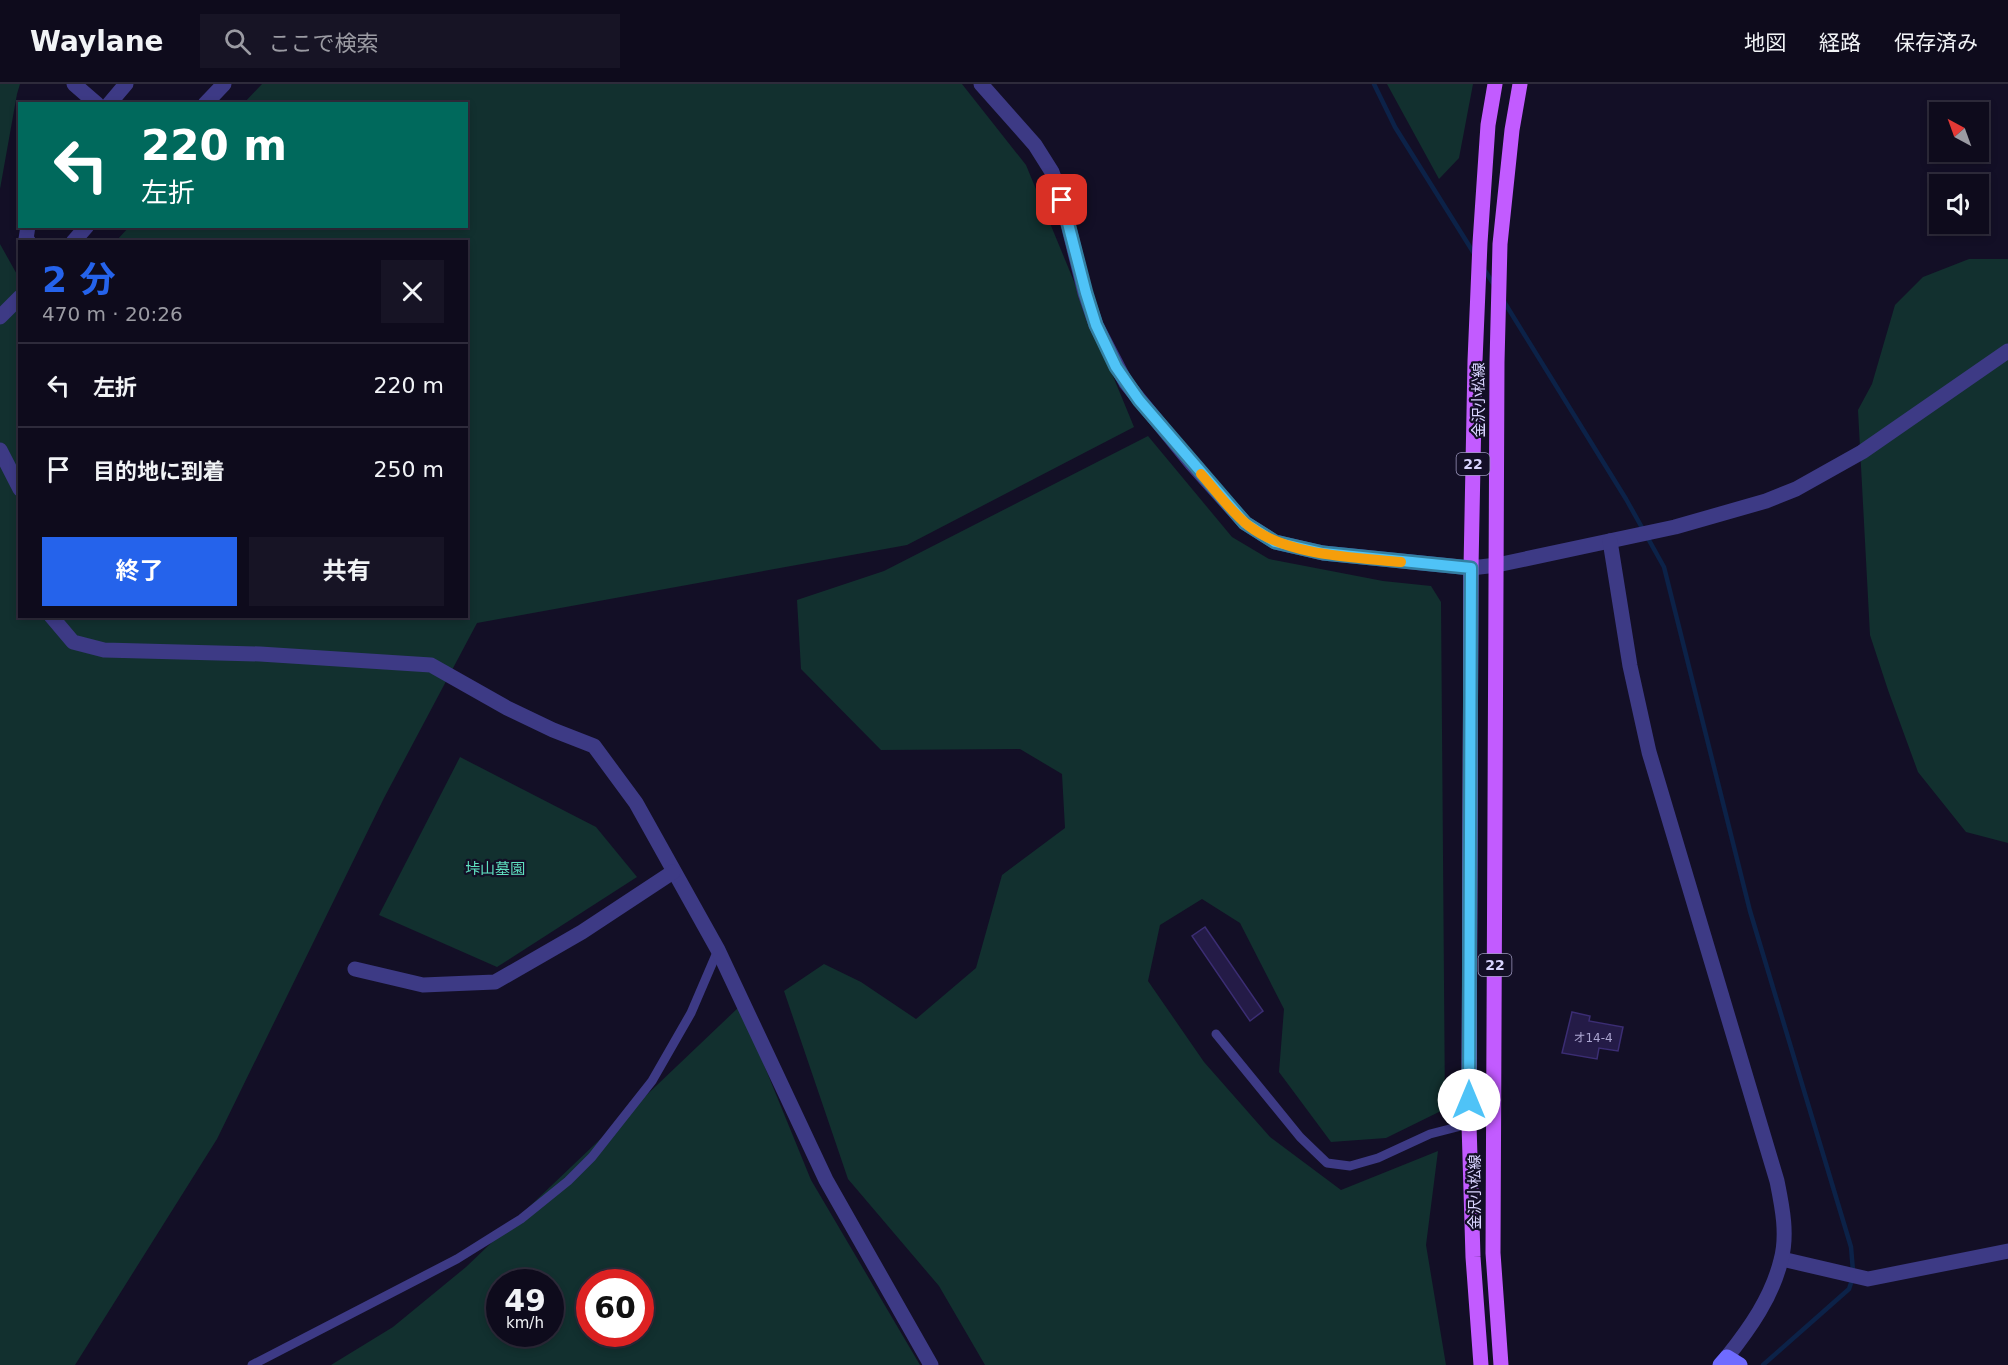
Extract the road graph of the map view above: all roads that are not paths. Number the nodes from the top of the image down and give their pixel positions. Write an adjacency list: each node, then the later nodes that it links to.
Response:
1 (74, 84): 7 (street)
2 (126, 84): 8 (street)
3 (224, 84): 9 (street)
4 (981, 84): 19 (street)
5 (1495, 84): 19 (main road, 金沢小松線 / 22)
6 (1520, 84): 18 (main road, 金沢小松線 / 22)
7 (95, 102)
8 (111, 102)
9 (207, 102)
10 (85, 228): 11 (street)
11 (75, 240)
12 (18, 299): 13 (street)
13 (0, 317)
14 (2008, 351): 17 (street)
15 (0, 450): 16 (street)
16 (18, 485)
17 (1614, 540): 18 (street); 27 (street)
18 (1497, 565): 19 (street); 32 (main road, 金沢小松線 / 22)
19 (1471, 568): 25 (main road, 金沢小松線 / 22)
20 (53, 618): 21 (street)
21 (673, 872): 22 (street); 23 (street)
22 (718, 950): 29 (lane); 30 (street)
23 (355, 969)
24 (1216, 1034): 25 (lane)
25 (1469, 1124): 31 (main road, 金沢小松線 / 22)
26 (2008, 1251): 27 (street)
27 (1782, 1259): 28 (street)
28 (1731, 1363)
29 (252, 1365)
30 (931, 1365)
31 (1481, 1365)
32 (1501, 1365)

